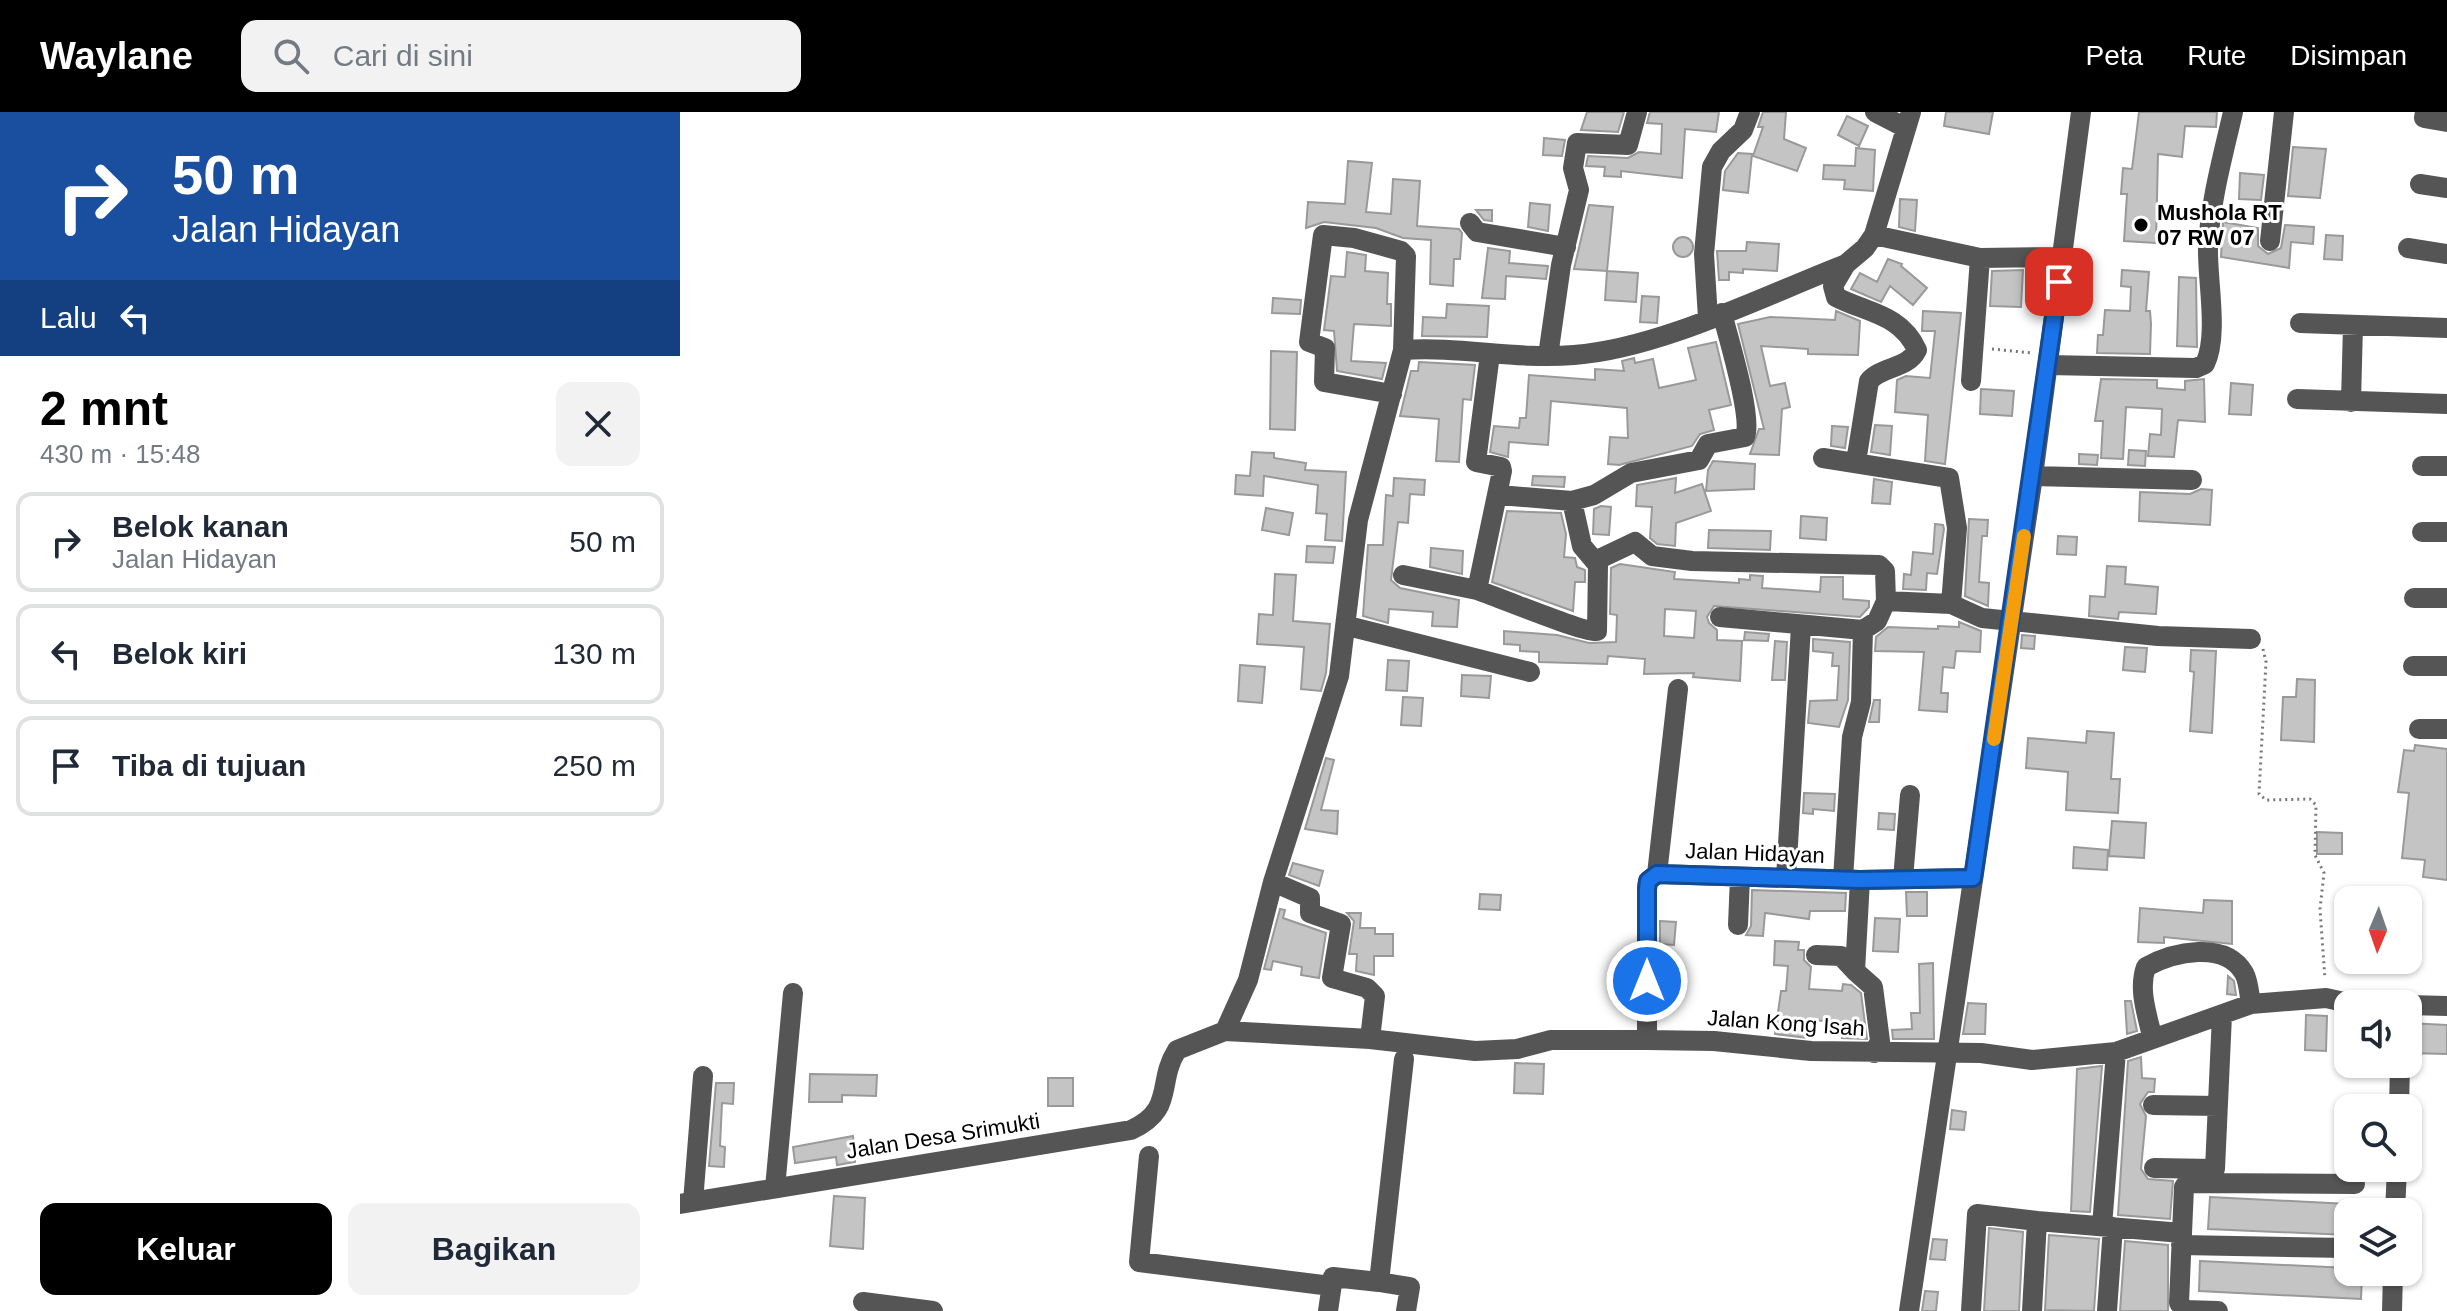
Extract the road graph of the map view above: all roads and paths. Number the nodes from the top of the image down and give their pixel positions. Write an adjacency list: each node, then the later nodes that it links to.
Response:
1 (1637, 112): 15 (street)
2 (1750, 112): 21 (street)
3 (1875, 112): 8 (street)
4 (2081, 112): 18 (street)
5 (2233, 112): 29 (street)
6 (2284, 112): 14 (street)
7 (2425, 112): 9 (street)
8 (1909, 120): 13 (street)
9 (2447, 122)
10 (2420, 184): 11 (street)
11 (2447, 188)
12 (1470, 223): 15 (street)
13 (1874, 235): 19 (street); 20 (street)
14 (2270, 241)
15 (1566, 247): 28 (street)
16 (2408, 248): 17 (street)
17 (2447, 254)
18 (2063, 257): 19 (street); 29 (street)
19 (1980, 258): 25 (street)
20 (1846, 264): 21 (street); 36 (street)
21 (1715, 316): 28 (street); 42 (street)
22 (2300, 323): 23 (street)
23 (2353, 325): 24 (street); 33 (street)
24 (2447, 328)
25 (1972, 347): 29 (path); 30 (street)
26 (1403, 350): 27 (street); 31 (street); 31 (street)
27 (1490, 354): 28 (street); 41 (street)
28 (1548, 356)
29 (2049, 360): 39 (street)
30 (1971, 381)
31 (1392, 394): 54 (street)
32 (2297, 399): 33 (street)
33 (2351, 402): 34 (street)
34 (2447, 404)
35 (1823, 458): 36 (street)
36 (1856, 462): 51 (street)
37 (2422, 466): 38 (street)
38 (2447, 466)
39 (2033, 476): 40 (street); 53 (street)
40 (2192, 480)
41 (1499, 495): 42 (street); 47 (street)
42 (1572, 501): 45 (street)
43 (2422, 532): 44 (street)
44 (2447, 532)
45 (1597, 560): 47 (street); 50 (street)
46 (1403, 575): 47 (street)
47 (1477, 590)
48 (2414, 598): 49 (street)
49 (2447, 598)
50 (1886, 601): 51 (street); 56 (street)
51 (1951, 604): 53 (street)
52 (1720, 617): 55 (street)
53 (2011, 621): 57 (street); 68 (street)
54 (1348, 626): 60 (street); 71 (street)
55 (1801, 626): 56 (street); 67 (street)
56 (1863, 630): 70 (street)
57 (2251, 639): 76 (path)
58 (2413, 666): 59 (street)
59 (2447, 666)
60 (1530, 672)
61 (1678, 689): 65 (street)
62 (2419, 729): 63 (street)
63 (2447, 729)
64 (1910, 795): 69 (street)
65 (1657, 874): 66 (street, Jalan Hidayan); 85 (street, Jalan Hidayan)
66 (1740, 877): 67 (street, Jalan Hidayan); 72 (street)
67 (1786, 878): 70 (street, Jalan Hidayan)
68 (1973, 878): 69 (street, Jalan Hidayan); 88 (street)
69 (1903, 879): 70 (street, Jalan Hidayan)
70 (1852, 880): 74 (street)
71 (1273, 882): 82 (street); 84 (street)
72 (1738, 925)
73 (1816, 955): 74 (street)
74 (1855, 971): 87 (street)
75 (793, 993): 97 (street)
76 (2326, 998): 77 (street, Jalan Kong Isah); 78 (street, Jalan Kong Isah)
77 (2334, 1000)
78 (2251, 1004): 81 (street, Jalan Kong Isah); 83 (street)
79 (2422, 1005): 80 (street)
80 (2447, 1006)
81 (2222, 1015): 83 (street, Jalan Kong Isah); 93 (street)
82 (1225, 1031): 84 (street, Jalan Kong Isah); 90 (street, Jalan Kong Isah)
83 (2152, 1036): 86 (street, Jalan Kong Isah)
84 (1370, 1039): 85 (street, Jalan Kong Isah)
85 (1647, 1040): 87 (street, Jalan Kong Isah)
86 (2116, 1052): 88 (street, Jalan Kong Isah); 100 (street)
87 (1874, 1053): 88 (street, Jalan Kong Isah)
88 (1946, 1053): 110 (street)
89 (1404, 1059): 103 (street)
90 (1171, 1062): 97 (street, Jalan Desa Srimukti)
91 (703, 1076): 98 (street)
92 (2153, 1105): 93 (street)
93 (2218, 1106): 95 (street)
94 (1149, 1156): 104 (street)
95 (2154, 1168)
96 (2355, 1184): 101 (street)
97 (775, 1188): 98 (street, Jalan Desa Srimukti)
98 (687, 1203)
99 (2037, 1221): 100 (street); 111 (street); 112 (street)
100 (2107, 1227): 101 (street); 113 (street)
101 (2182, 1239): 102 (street); 114 (street)
102 (2334, 1247)
103 (1379, 1282): 104 (street); 109 (street)
104 (1331, 1286): 108 (street)
105 (2393, 1286): 115 (street)
106 (863, 1302): 107 (street)
107 (933, 1311)
108 (1328, 1311)
109 (1406, 1311)
110 (1909, 1311)
111 (1971, 1311)
112 (2032, 1311)
113 (2107, 1311)
114 (2218, 1311)
115 (2392, 1311)

